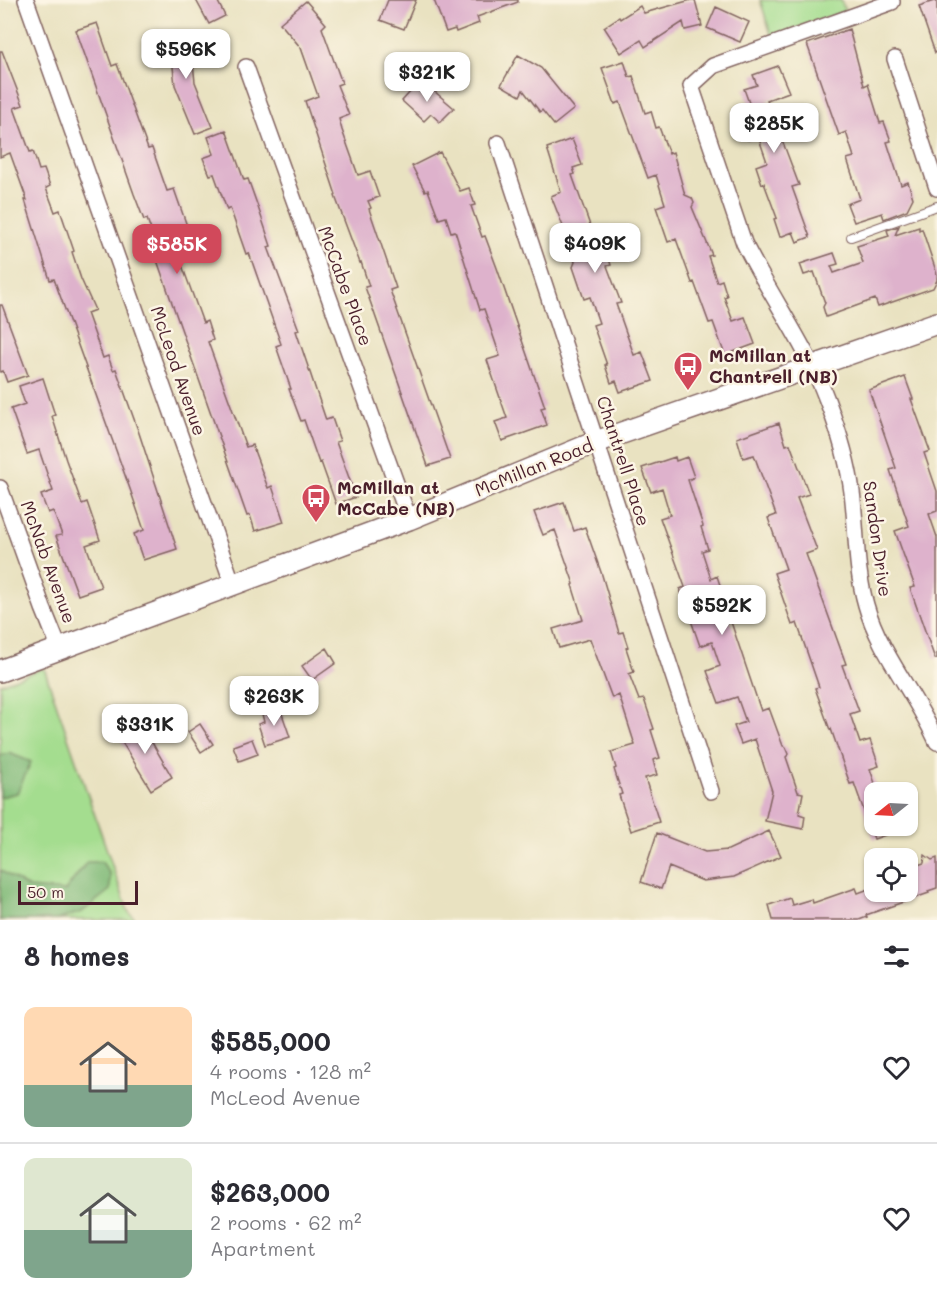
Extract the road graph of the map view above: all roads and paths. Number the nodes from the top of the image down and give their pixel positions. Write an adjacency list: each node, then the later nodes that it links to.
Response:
1 (26, 0): 15 (street, McLeod Avenue)
2 (892, 2): 10 (street, Sandon Drive)
3 (895, 59): 6 (street)
4 (246, 67): 14 (street, McCabe Place)
5 (498, 143): 11 (street, Chantrell Place)
6 (937, 188)
7 (937, 206): 8 (lane)
8 (851, 237)
9 (937, 323): 10 (main road, McMillan Road)
10 (812, 366): 11 (main road, McMillan Road); 18 (street, Sandon Drive)
11 (596, 442): 14 (main road, McMillan Road); 19 (street, Chantrell Place)
12 (0, 488): 13 (street, McNab Avenue)
13 (4, 514): 16 (street, McNab Avenue)
14 (409, 519): 15 (main road, McMillan Road)
15 (233, 585): 16 (main road, McMillan Road)
16 (60, 650): 17 (main road, McMillan Road)
17 (0, 671)
18 (937, 742)
19 (711, 791)

